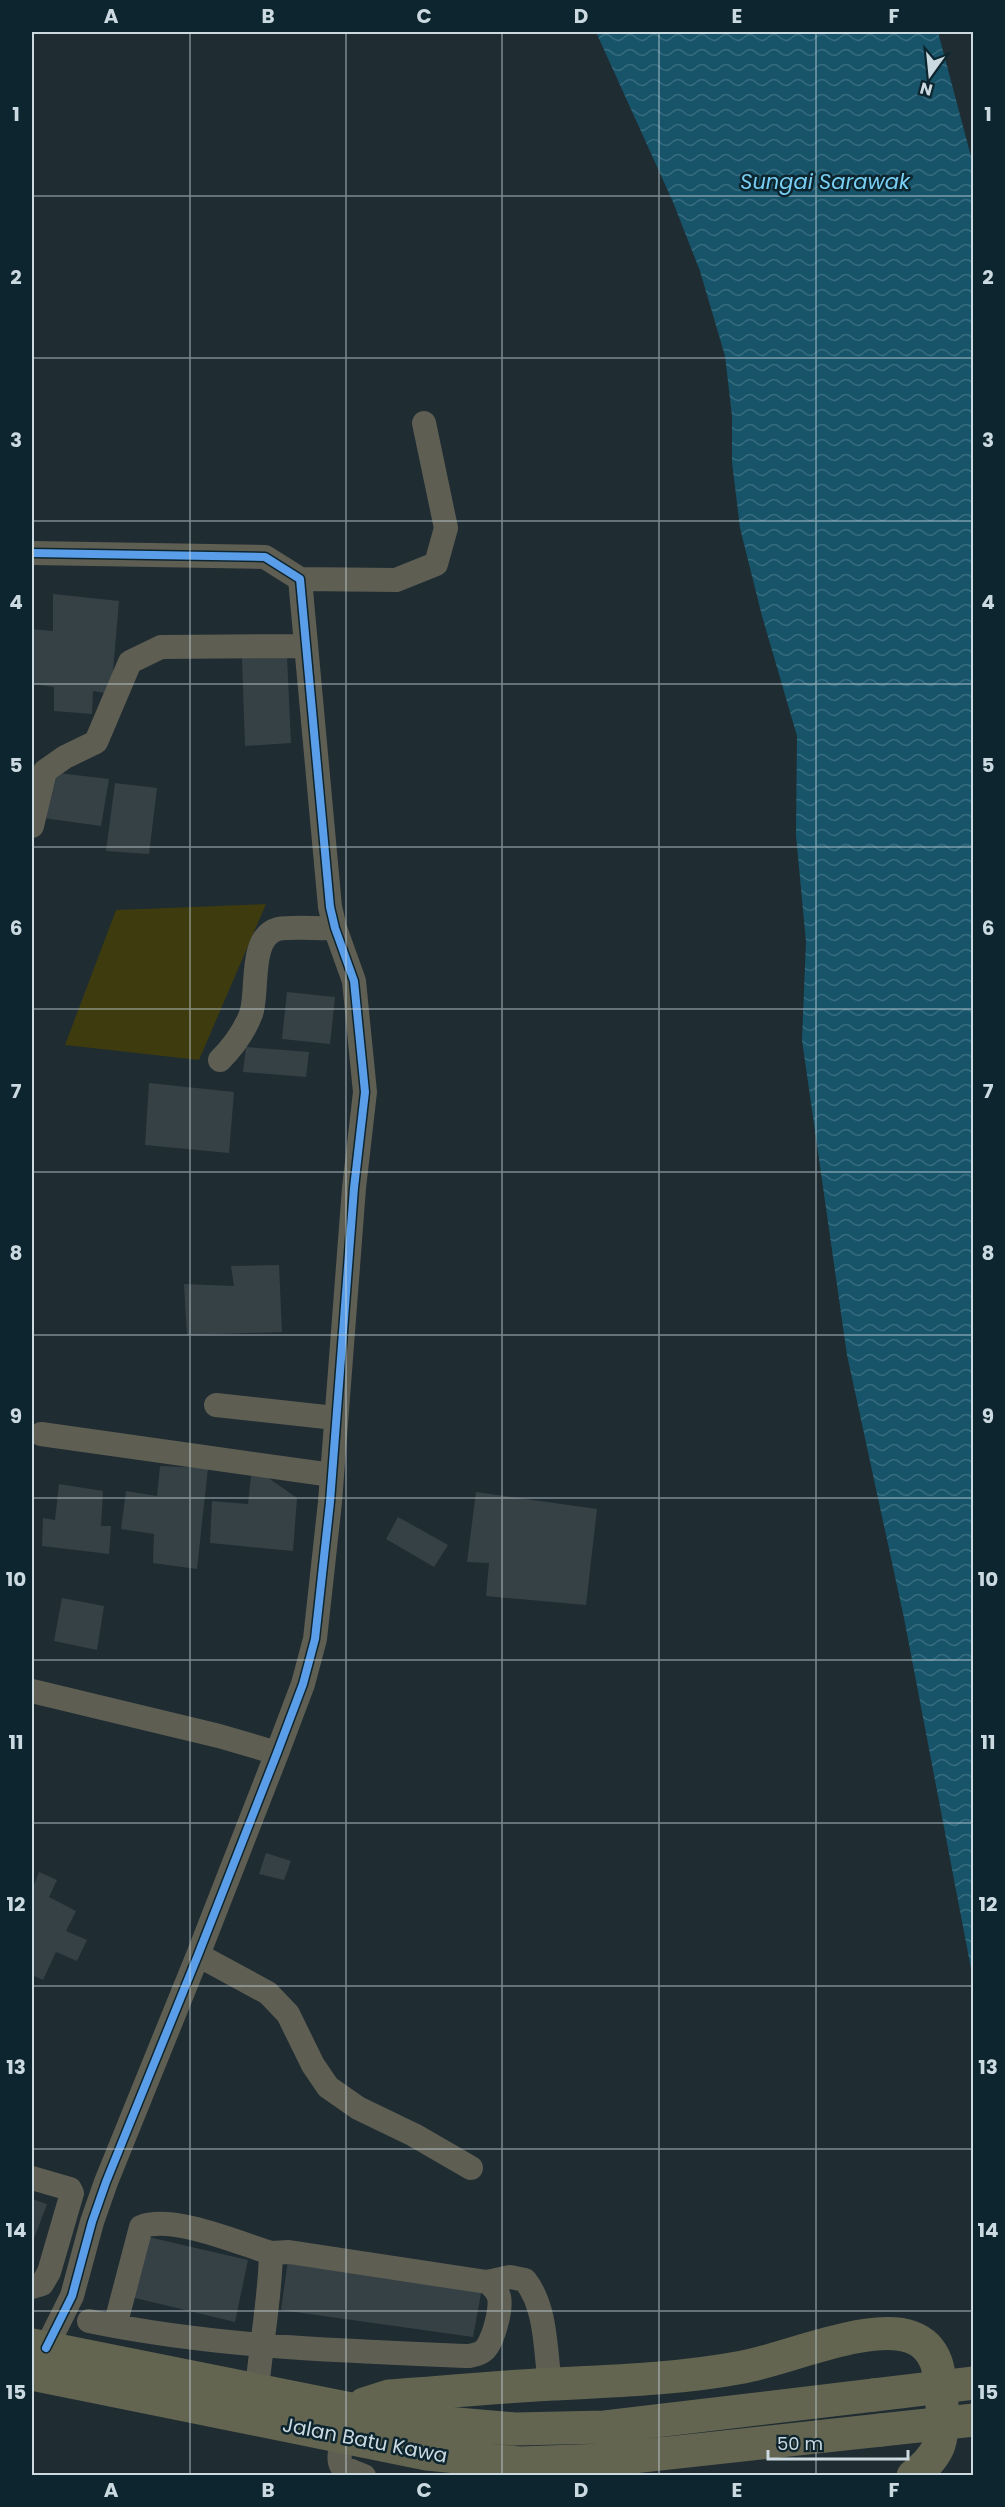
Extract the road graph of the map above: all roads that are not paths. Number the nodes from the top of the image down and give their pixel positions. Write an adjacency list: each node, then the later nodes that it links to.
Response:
1 (424, 423): 3 (street)
2 (32, 553): 3 (street)
3 (300, 579): 4 (street)
4 (306, 646): 5 (street); 6 (street)
5 (32, 826)
6 (335, 928): 7 (street); 9 (street)
7 (220, 1060)
8 (216, 1405): 9 (street)
9 (335, 1418): 11 (street)
10 (41, 1434): 11 (street)
11 (332, 1475): 13 (street)
12 (32, 1691): 13 (street)
13 (277, 1753): 14 (street)
14 (198, 1955): 15 (street); 18 (street)
15 (471, 2168)
16 (32, 2178): 17 (street)
17 (66, 2214): 18 (street); 21 (street)
18 (92, 2222): 22 (street)
19 (271, 2253): 20 (street); 24 (street); 25 (street)
20 (487, 2282): 25 (street); 29 (street)
21 (32, 2287)
22 (72, 2296): 23 (street); 26 (street)
23 (89, 2321): 24 (street); 27 (street)
24 (115, 2326): 25 (street)
25 (260, 2347): 30 (street)
26 (36, 2356): 27 (highway, Jalan Batu Kawa); 32 (highway, Jalan Batu Kawa)
27 (120, 2363): 30 (highway, Jalan Batu Kawa)
28 (974, 2383): 32 (highway, Jalan Batu Kawa, bridge)
29 (550, 2384): 32 (highway); 36 (highway)
30 (256, 2390): 32 (highway, Jalan Batu Kawa)
31 (974, 2420): 33 (highway, Jalan Batu Kawa, bridge)
32 (348, 2423): 33 (highway, Jalan Batu Kawa); 34 (street)
33 (441, 2456): 35 (street)
34 (364, 2475)
35 (495, 2475)
36 (913, 2475)

